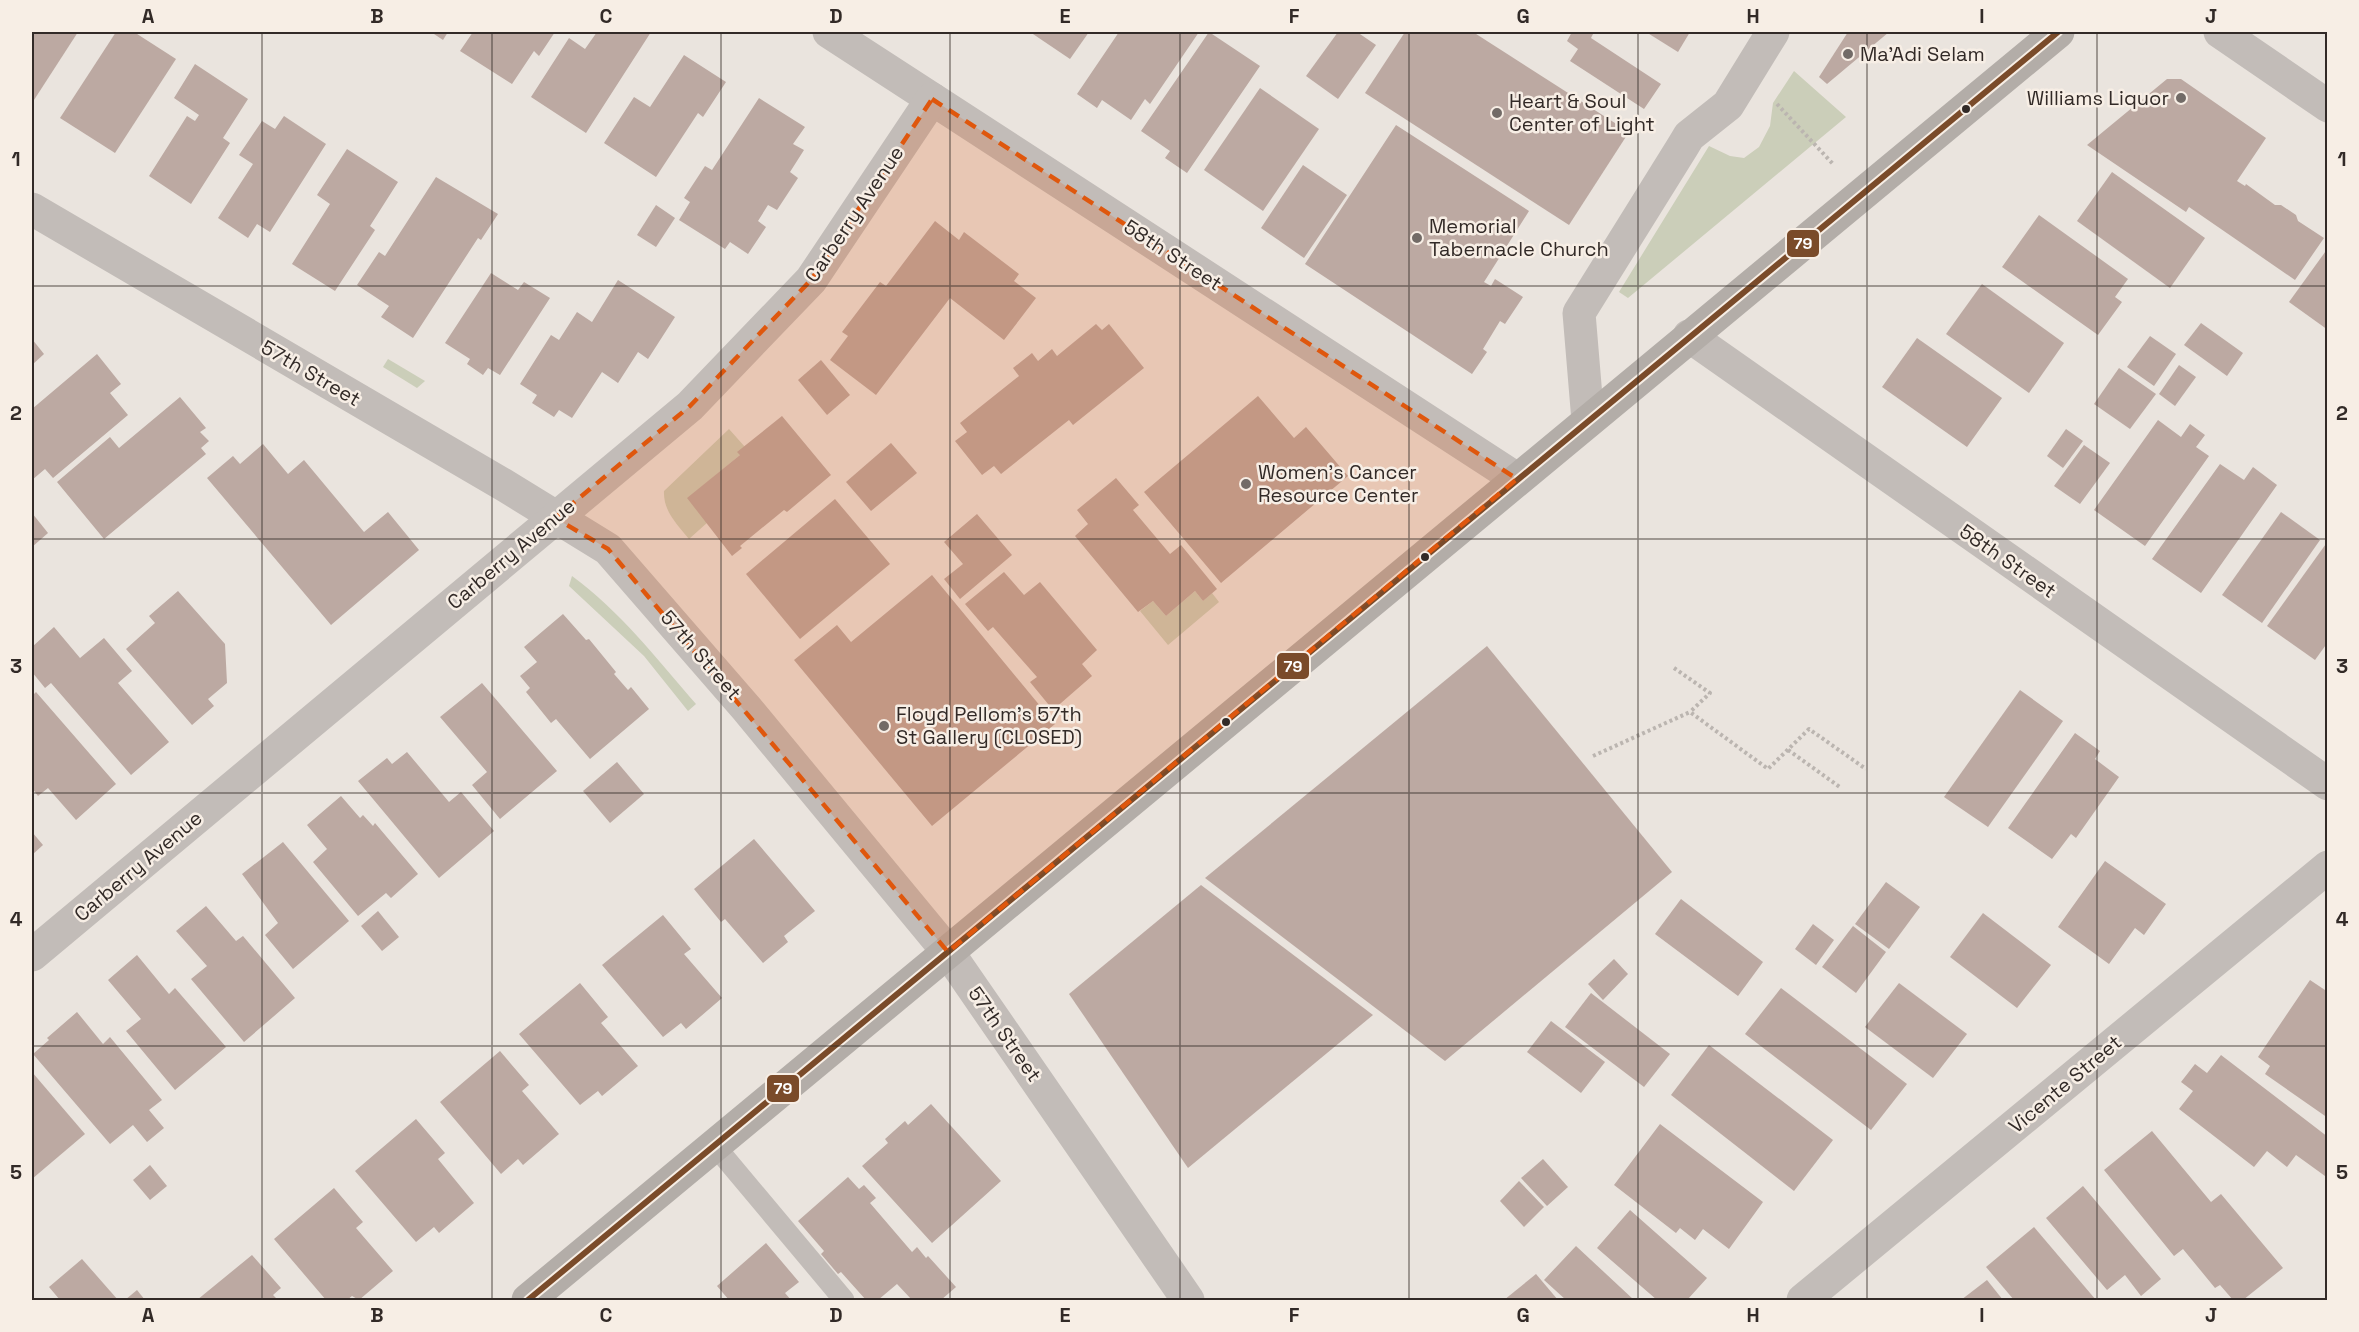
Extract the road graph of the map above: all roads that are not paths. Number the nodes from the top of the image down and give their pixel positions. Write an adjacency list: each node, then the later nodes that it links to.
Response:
1 (829, 32): 5 (street, 58th Street)
2 (1773, 32): 9 (street)
3 (2058, 32): 8 (main road)
4 (2220, 32): 6 (street)
5 (932, 99): 10 (street, 58th Street); 11 (street, Carberry Avenue)
6 (2328, 106)
7 (32, 209): 11 (street, 57th Street)
8 (1689, 336): 9 (main road); 12 (street, 58th Street)
9 (1588, 421): 10 (main road)
10 (1517, 479): 14 (main road)
11 (555, 518): 14 (street, 57th Street); 15 (street, Carberry Avenue)
12 (2328, 784)
13 (2328, 867): 20 (street, Vicente Street)
14 (948, 952): 16 (main road); 19 (street, 57th Street)
15 (32, 955)
16 (715, 1146): 17 (main road); 18 (lane)
17 (528, 1300)
18 (844, 1300)
19 (1188, 1300)
20 (1803, 1300)

